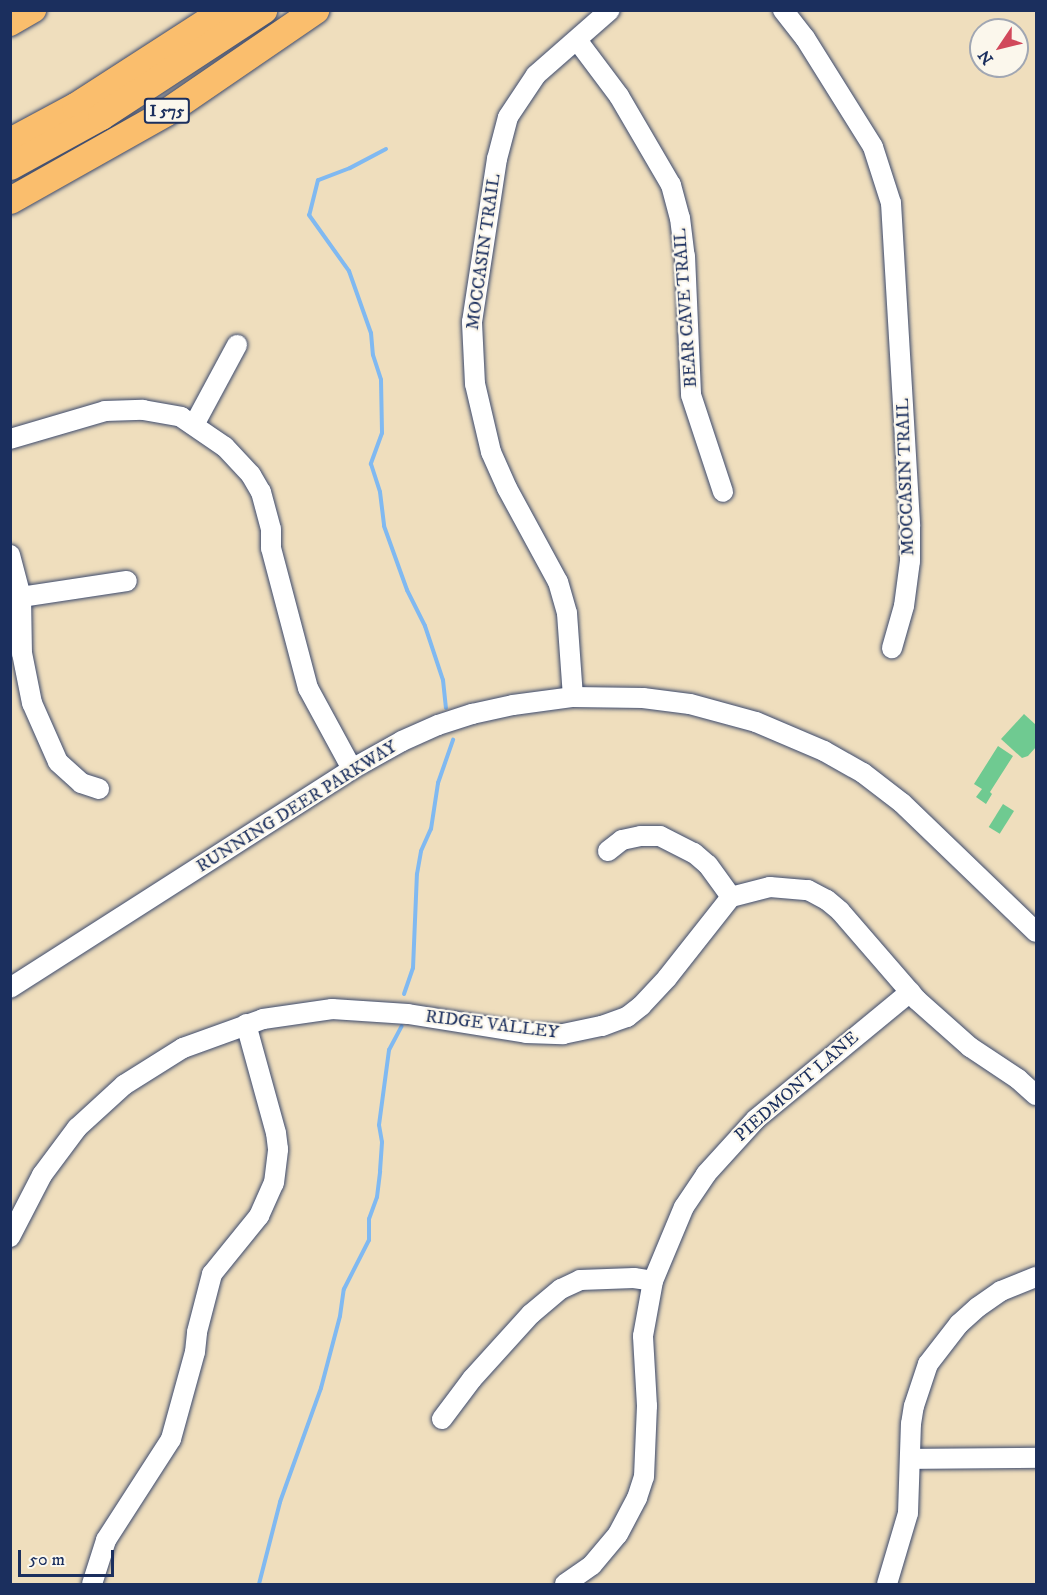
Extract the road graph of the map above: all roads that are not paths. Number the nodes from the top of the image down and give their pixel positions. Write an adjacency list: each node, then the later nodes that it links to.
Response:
1 (34, 10): 7 (main road)
2 (224, 10): 9 (highway)
3 (263, 10): 10 (highway)
4 (315, 10): 11 (highway, I 575)
5 (610, 10): 8 (street, MOCCASIN TRAIL)
6 (783, 10): 19 (street, MOCCASIN TRAIL)
7 (10, 24)
8 (577, 40): 15 (street, BEAR CAVE TRAIL); 20 (street, MOCCASIN TRAIL)
9 (10, 141)
10 (10, 166)
11 (10, 200)
12 (237, 345): 13 (street)
13 (194, 425): 14 (street); 21 (street)
14 (10, 439)
15 (723, 492)
16 (10, 555): 18 (street)
17 (127, 581): 18 (street)
18 (21, 597): 22 (street)
19 (892, 648)
20 (573, 697): 21 (street, RUNNING DEER PARKWAY); 25 (street, RUNNING DEER PARKWAY)
21 (352, 769): 26 (street, RUNNING DEER PARKWAY)
22 (99, 789)
23 (608, 851): 24 (street)
24 (731, 897): 27 (street); 28 (street, RIDGE VALLEY)
25 (1036, 932)
26 (10, 988)
27 (910, 992): 29 (street); 32 (street, PIEDMONT LANE)
28 (246, 1024): 30 (street, RIDGE VALLEY); 36 (street)
29 (1036, 1095)
30 (12, 1227)
31 (1036, 1277): 35 (street)
32 (653, 1281): 33 (street); 37 (street, PIEDMONT LANE)
33 (442, 1419)
34 (1036, 1458): 35 (street)
35 (910, 1459): 38 (street)
36 (92, 1584)
37 (565, 1584)
38 (887, 1584)

